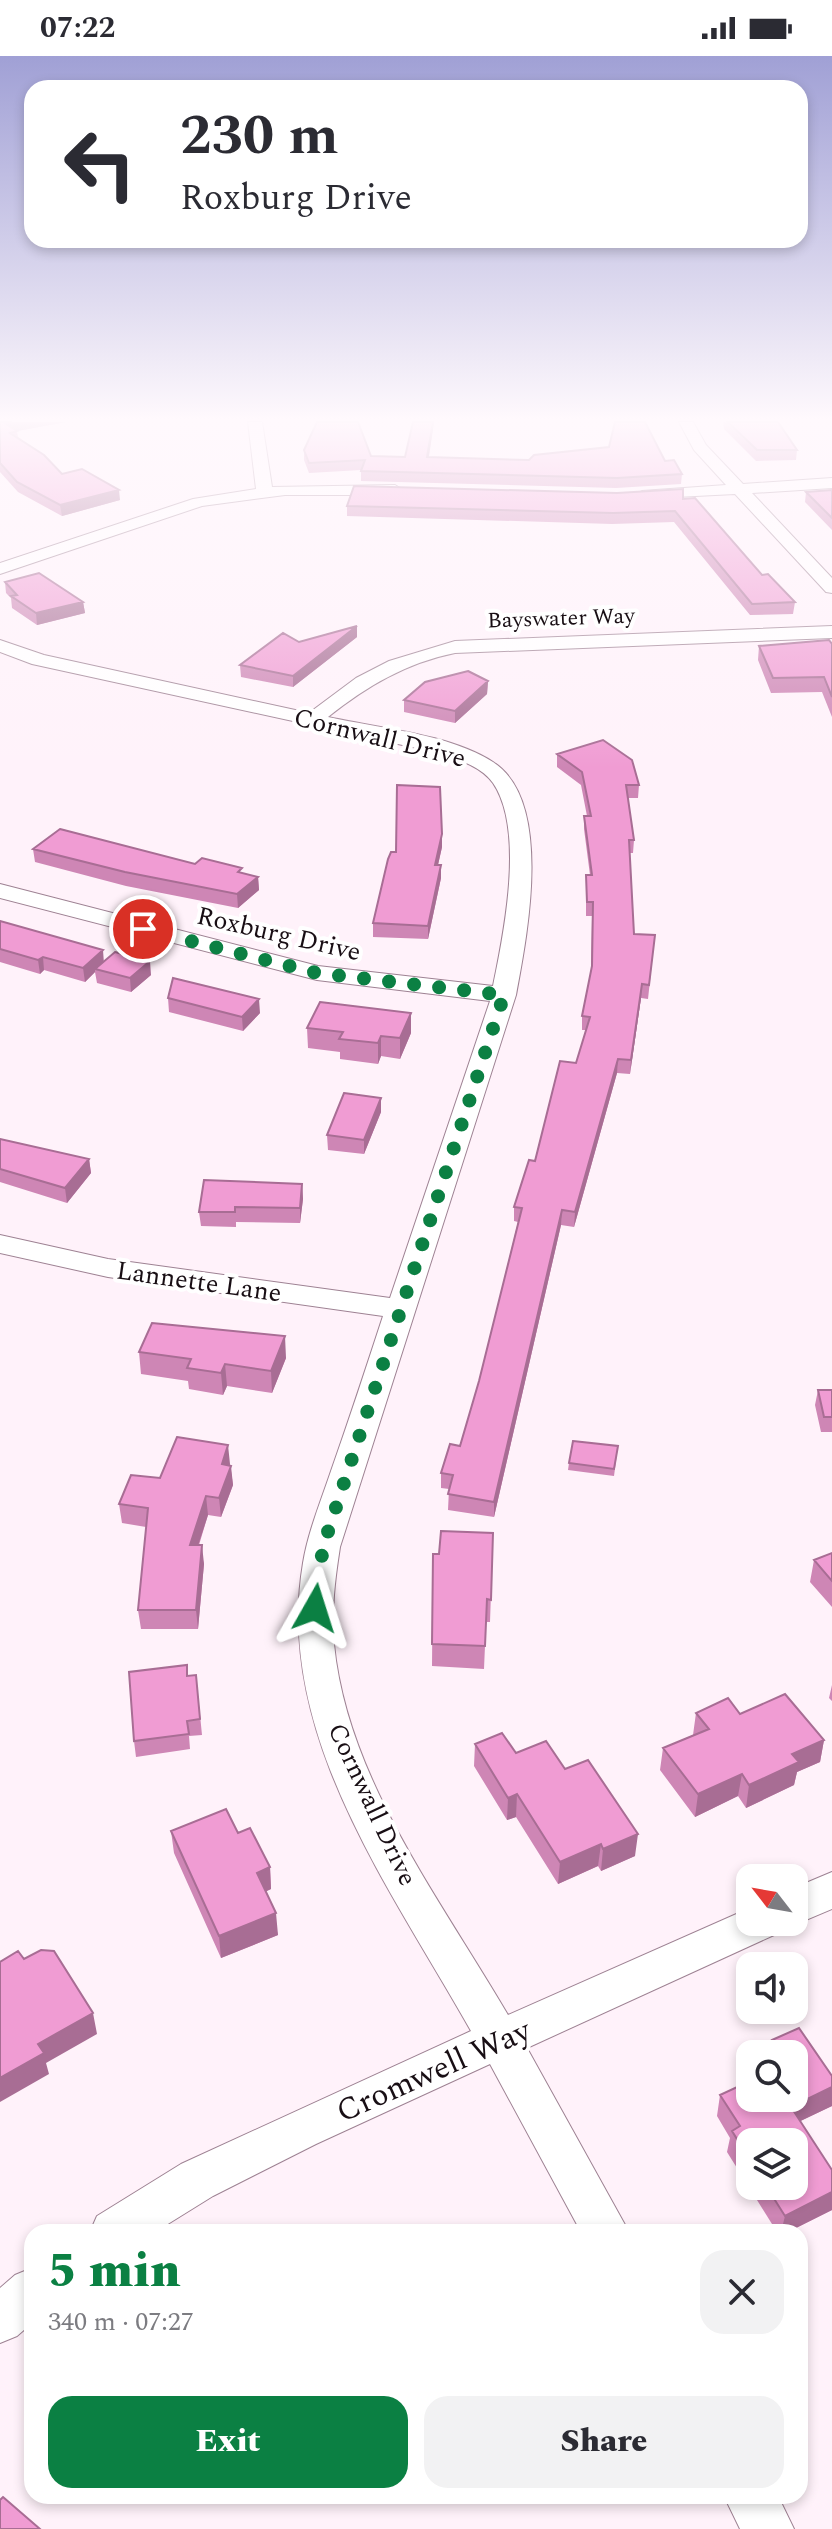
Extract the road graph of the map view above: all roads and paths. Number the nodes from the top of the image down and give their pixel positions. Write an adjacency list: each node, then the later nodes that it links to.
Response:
1 (89, 537): 3 (street)
2 (783, 537): 4 (street)
3 (0, 569)
4 (832, 588)
5 (832, 632): 7 (street, Bayswater Way)
6 (0, 646): 7 (street, Cornwall Drive)
7 (313, 719): 9 (street, Cornwall Drive)
8 (0, 891): 9 (street, Roxburg Drive)
9 (504, 995): 11 (street, Cornwall Drive)
10 (0, 1244): 11 (street, Lannette Lane)
11 (401, 1309): 15 (street, Cornwall Drive)
12 (832, 1890): 13 (street)
13 (808, 1901)
14 (736, 1933): 15 (street, Cromwell Way)
15 (500, 2040): 16 (street, Cromwell Way); 17 (street, Cornwall Drive)
16 (126, 2224)
17 (602, 2224)
18 (24, 2299): 19 (street)
19 (0, 2319)
20 (754, 2504): 21 (street)
21 (768, 2529)

